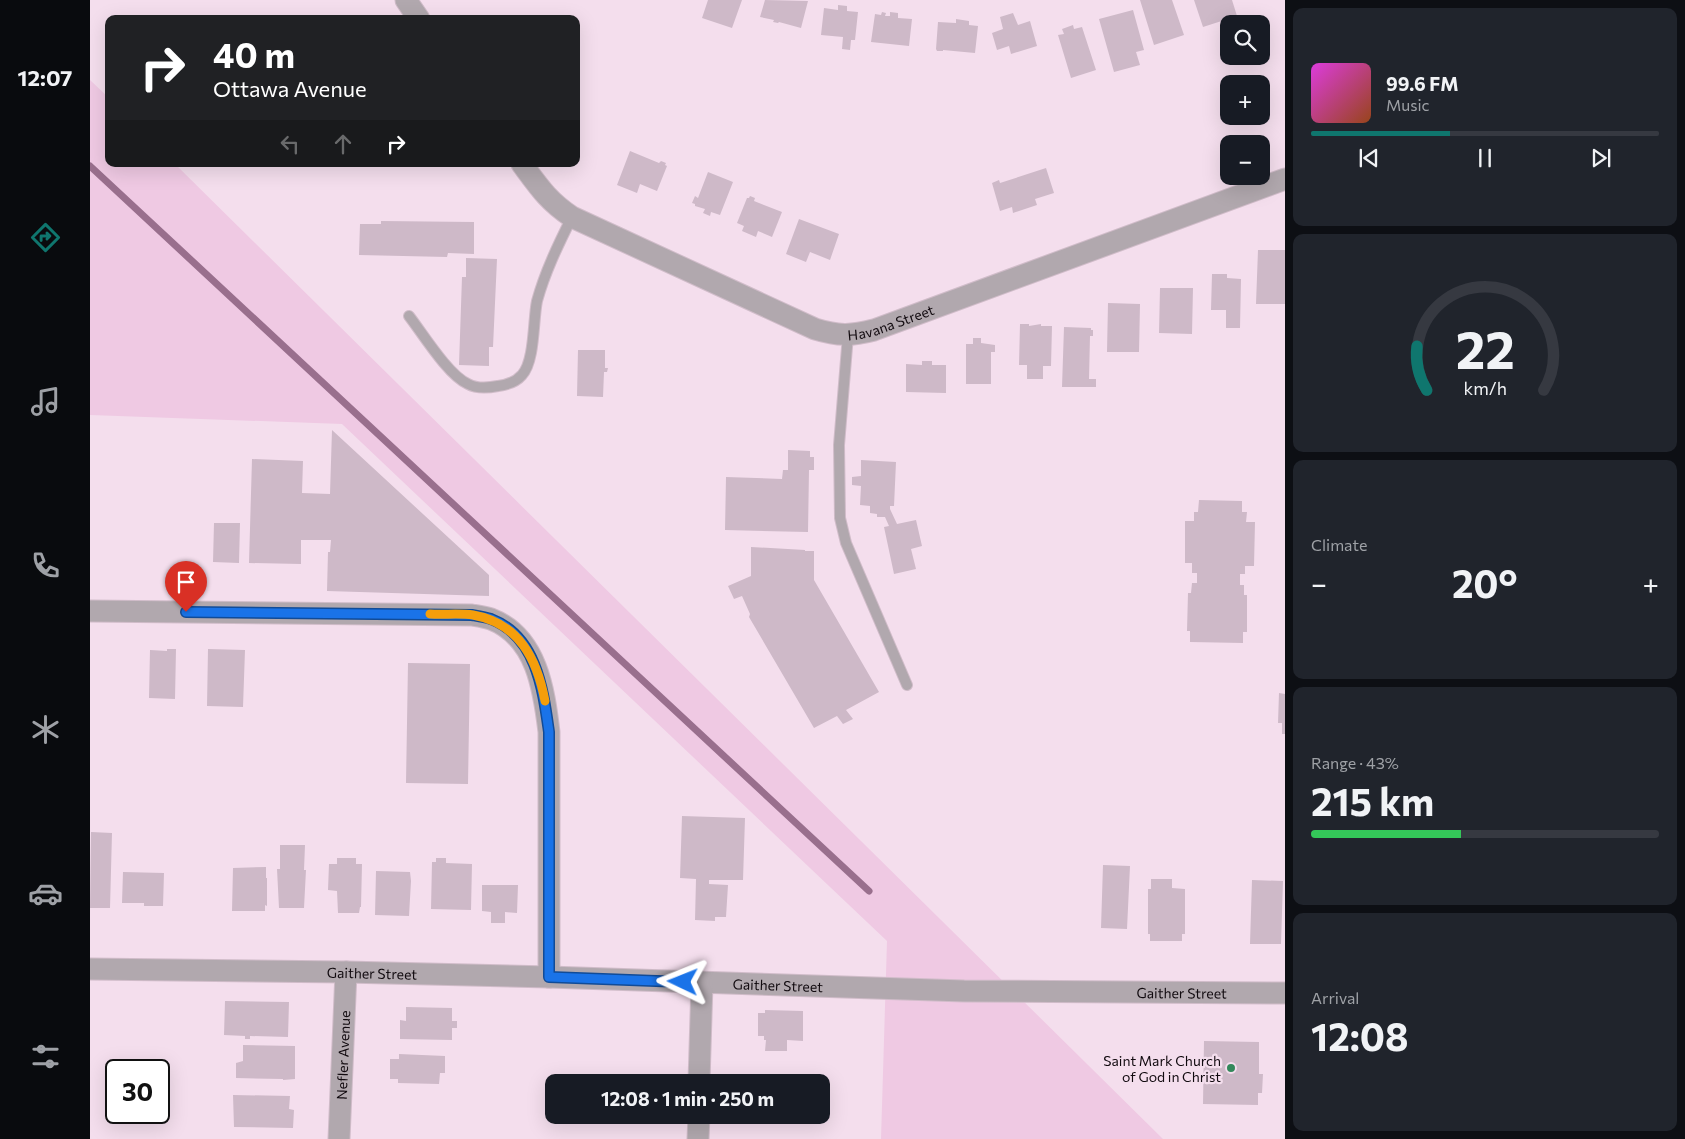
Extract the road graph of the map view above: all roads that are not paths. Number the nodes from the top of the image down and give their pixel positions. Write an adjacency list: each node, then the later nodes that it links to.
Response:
1 (406, 0): 2 (street)
2 (416, 15)
3 (524, 167): 5 (street, Havana Street)
4 (1285, 179): 7 (street, Havana Street)
5 (572, 217): 6 (lane); 7 (street, Havana Street)
6 (409, 316)
7 (848, 335): 9 (lane)
8 (90, 610): 12 (street)
9 (907, 685)
10 (90, 969): 11 (street, Gaither Street)
11 (346, 972): 12 (street, Gaither Street); 17 (street, Nefler Avenue)
12 (549, 977): 13 (street, Gaither Street)
13 (702, 983): 14 (street, Gaither Street); 15 (street)
14 (1285, 993)
15 (699, 1074)
16 (698, 1124): 18 (street)
17 (339, 1139)
18 (698, 1139)

